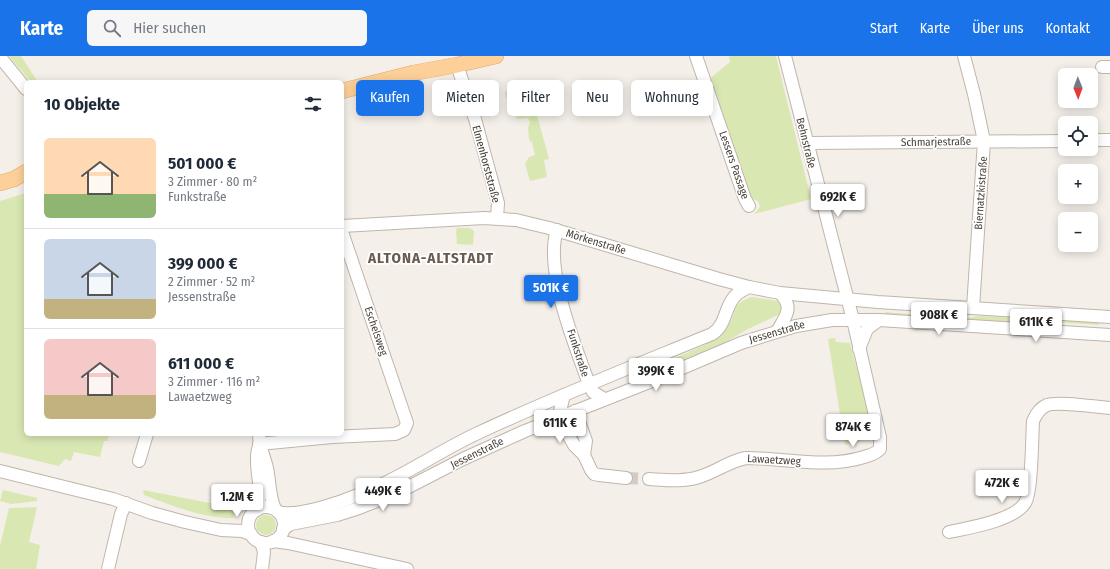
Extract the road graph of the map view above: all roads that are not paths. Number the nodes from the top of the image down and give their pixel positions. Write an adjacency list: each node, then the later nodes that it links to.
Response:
1 (496, 56): 6 (main road)
2 (696, 56): 14 (street, Lessers Passage)
3 (785, 56): 13 (street, Behnstraße)
4 (964, 56): 11 (street, Biernatzkistraße)
5 (0, 57): 7 (street)
6 (457, 65): 8 (main road); 15 (street, Elmenhorststraße)
7 (24, 87)
8 (344, 90)
9 (1098, 140): 10 (street)
10 (1110, 140)
11 (984, 141): 12 (street, Schmarjestraße); 13 (street, Schmarjestraße); 23 (street, Biernatzkistraße)
12 (1058, 141)
13 (807, 143): 21 (street, Behnstraße)
14 (749, 206)
15 (497, 218): 16 (street, Mörkenstraße); 17 (street, Mörkenstraße)
16 (344, 226)
17 (557, 230): 19 (street, Mörkenstraße); 30 (street, Funkstraße)
18 (344, 238): 37 (street, Eschelsweg)
19 (750, 287): 20 (street, Mörkenstraße); 30 (street, Jessenstraße)
20 (780, 293): 21 (street, Mörkenstraße); 27 (street)
21 (847, 299): 22 (street, Mörkenstraße); 25 (street, Behnstraße)
22 (878, 302): 23 (street, Mörkenstraße); 25 (street)
23 (972, 308): 24 (street, Mörkenstraße)
24 (1110, 317)
25 (853, 320): 26 (street, Jessenstraße); 27 (street, Jessenstraße); 29 (street, Behnstraße)
26 (879, 320): 28 (street, Jessenstraße); 29 (street)
27 (778, 330): 32 (street, Jessenstraße)
28 (1109, 335)
29 (859, 349): 38 (street, Behnstraße)
30 (589, 384): 31 (street, Jessenstraße); 32 (street, Funkstraße)
31 (564, 395): 35 (street); 46 (street, Jessenstraße)
32 (604, 399): 34 (street, Jessenstraße)
33 (1110, 408): 48 (street)
34 (576, 411): 35 (street, Jessenstraße); 39 (street)
35 (561, 416): 39 (street); 47 (street, Jessenstraße)
36 (146, 436): 40 (street)
37 (259, 439): 45 (street); 46 (street)
38 (878, 452): 43 (street, Lawaetzweg)
39 (584, 455): 42 (street)
40 (139, 461)
41 (0, 471): 44 (street)
42 (626, 478)
43 (649, 479)
44 (126, 503): 49 (street); 51 (street)
45 (257, 510): 46 (street); 49 (street)
46 (276, 511): 47 (street)
47 (283, 529): 50 (street)
48 (948, 532)
49 (251, 534): 50 (street)
50 (267, 541): 52 (street); 53 (street)
51 (108, 569)
52 (262, 569)
53 (407, 569)

